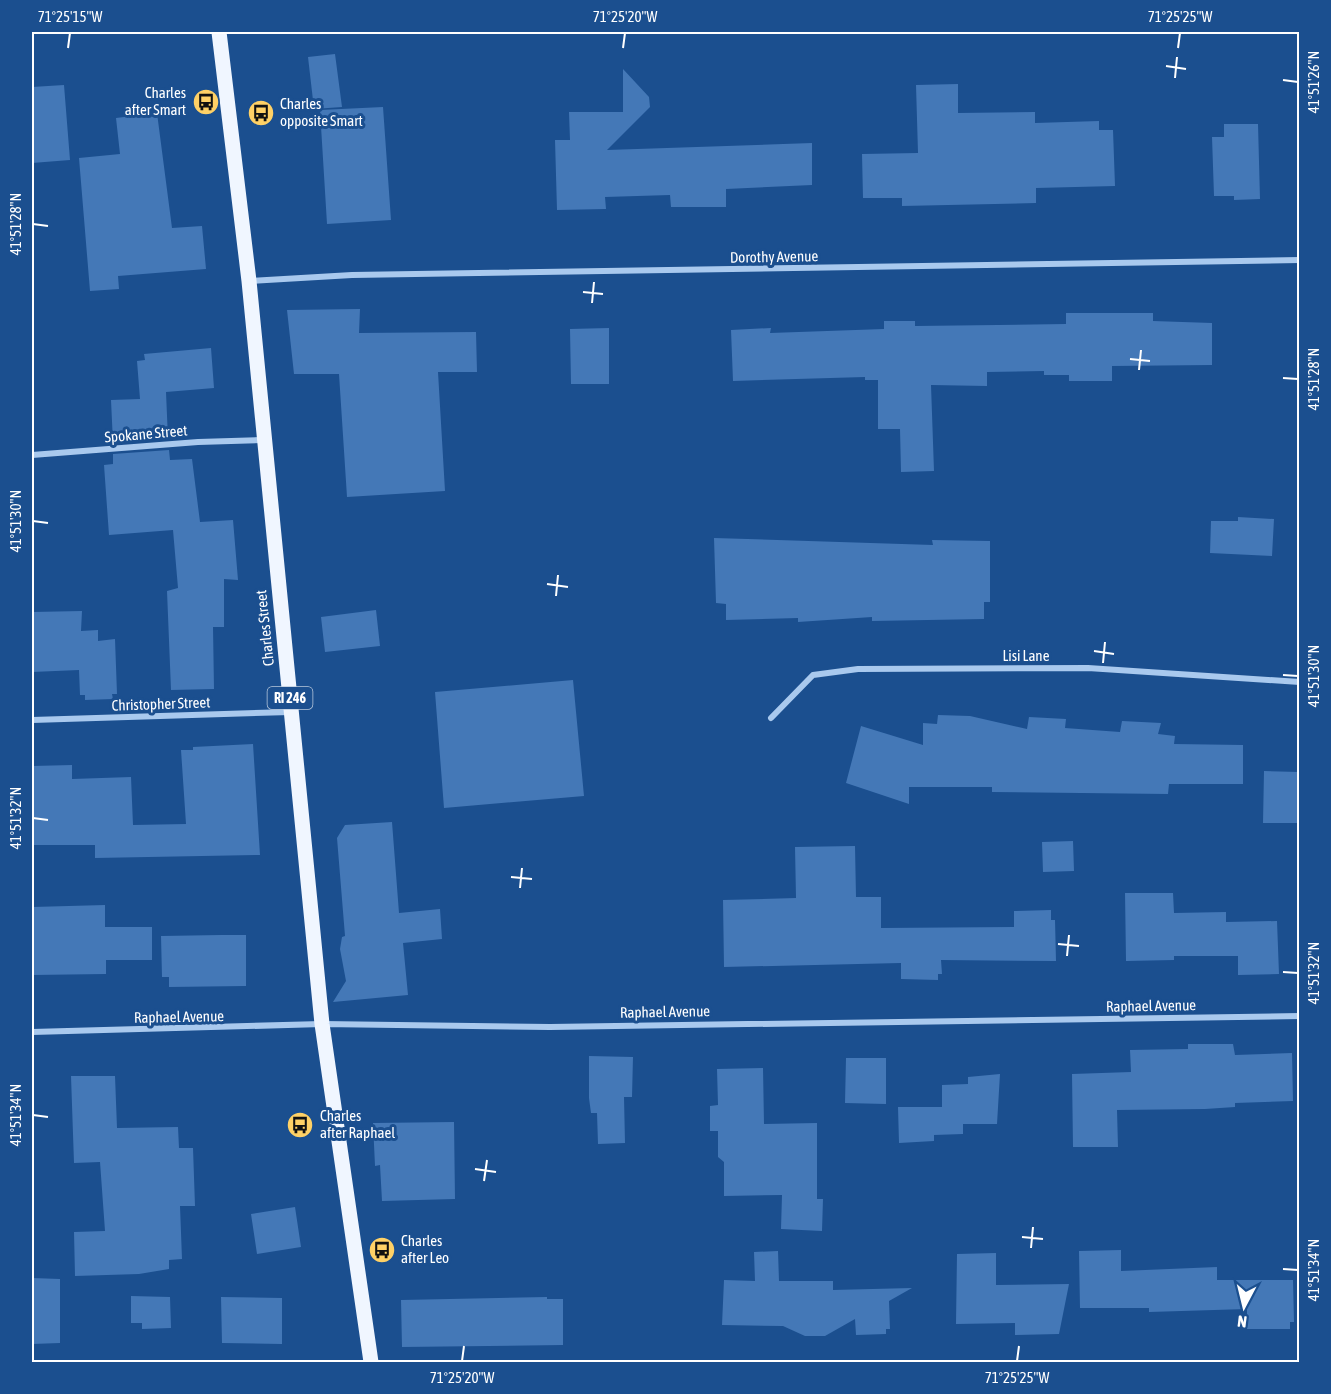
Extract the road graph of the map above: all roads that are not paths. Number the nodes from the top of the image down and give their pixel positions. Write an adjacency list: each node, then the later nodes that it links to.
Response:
1 (219, 32): 3 (main road, Charles Street / RI 246)
2 (1299, 260): 3 (street, Dorothy Avenue)
3 (249, 281): 4 (main road, Charles Street / RI 246)
4 (263, 440): 5 (street, Spokane Street); 7 (main road, Charles Street / RI 246)
5 (32, 455)
6 (1299, 682): 8 (street, Lisi Lane)
7 (291, 712): 9 (street, Christopher Street); 11 (main road, Charles Street / RI 246)
8 (771, 718)
9 (32, 720)
10 (1299, 1016): 11 (street, Raphael Avenue)
11 (322, 1024): 12 (street, Raphael Avenue); 13 (main road, Charles Street / RI 246)
12 (32, 1032)
13 (370, 1362)

